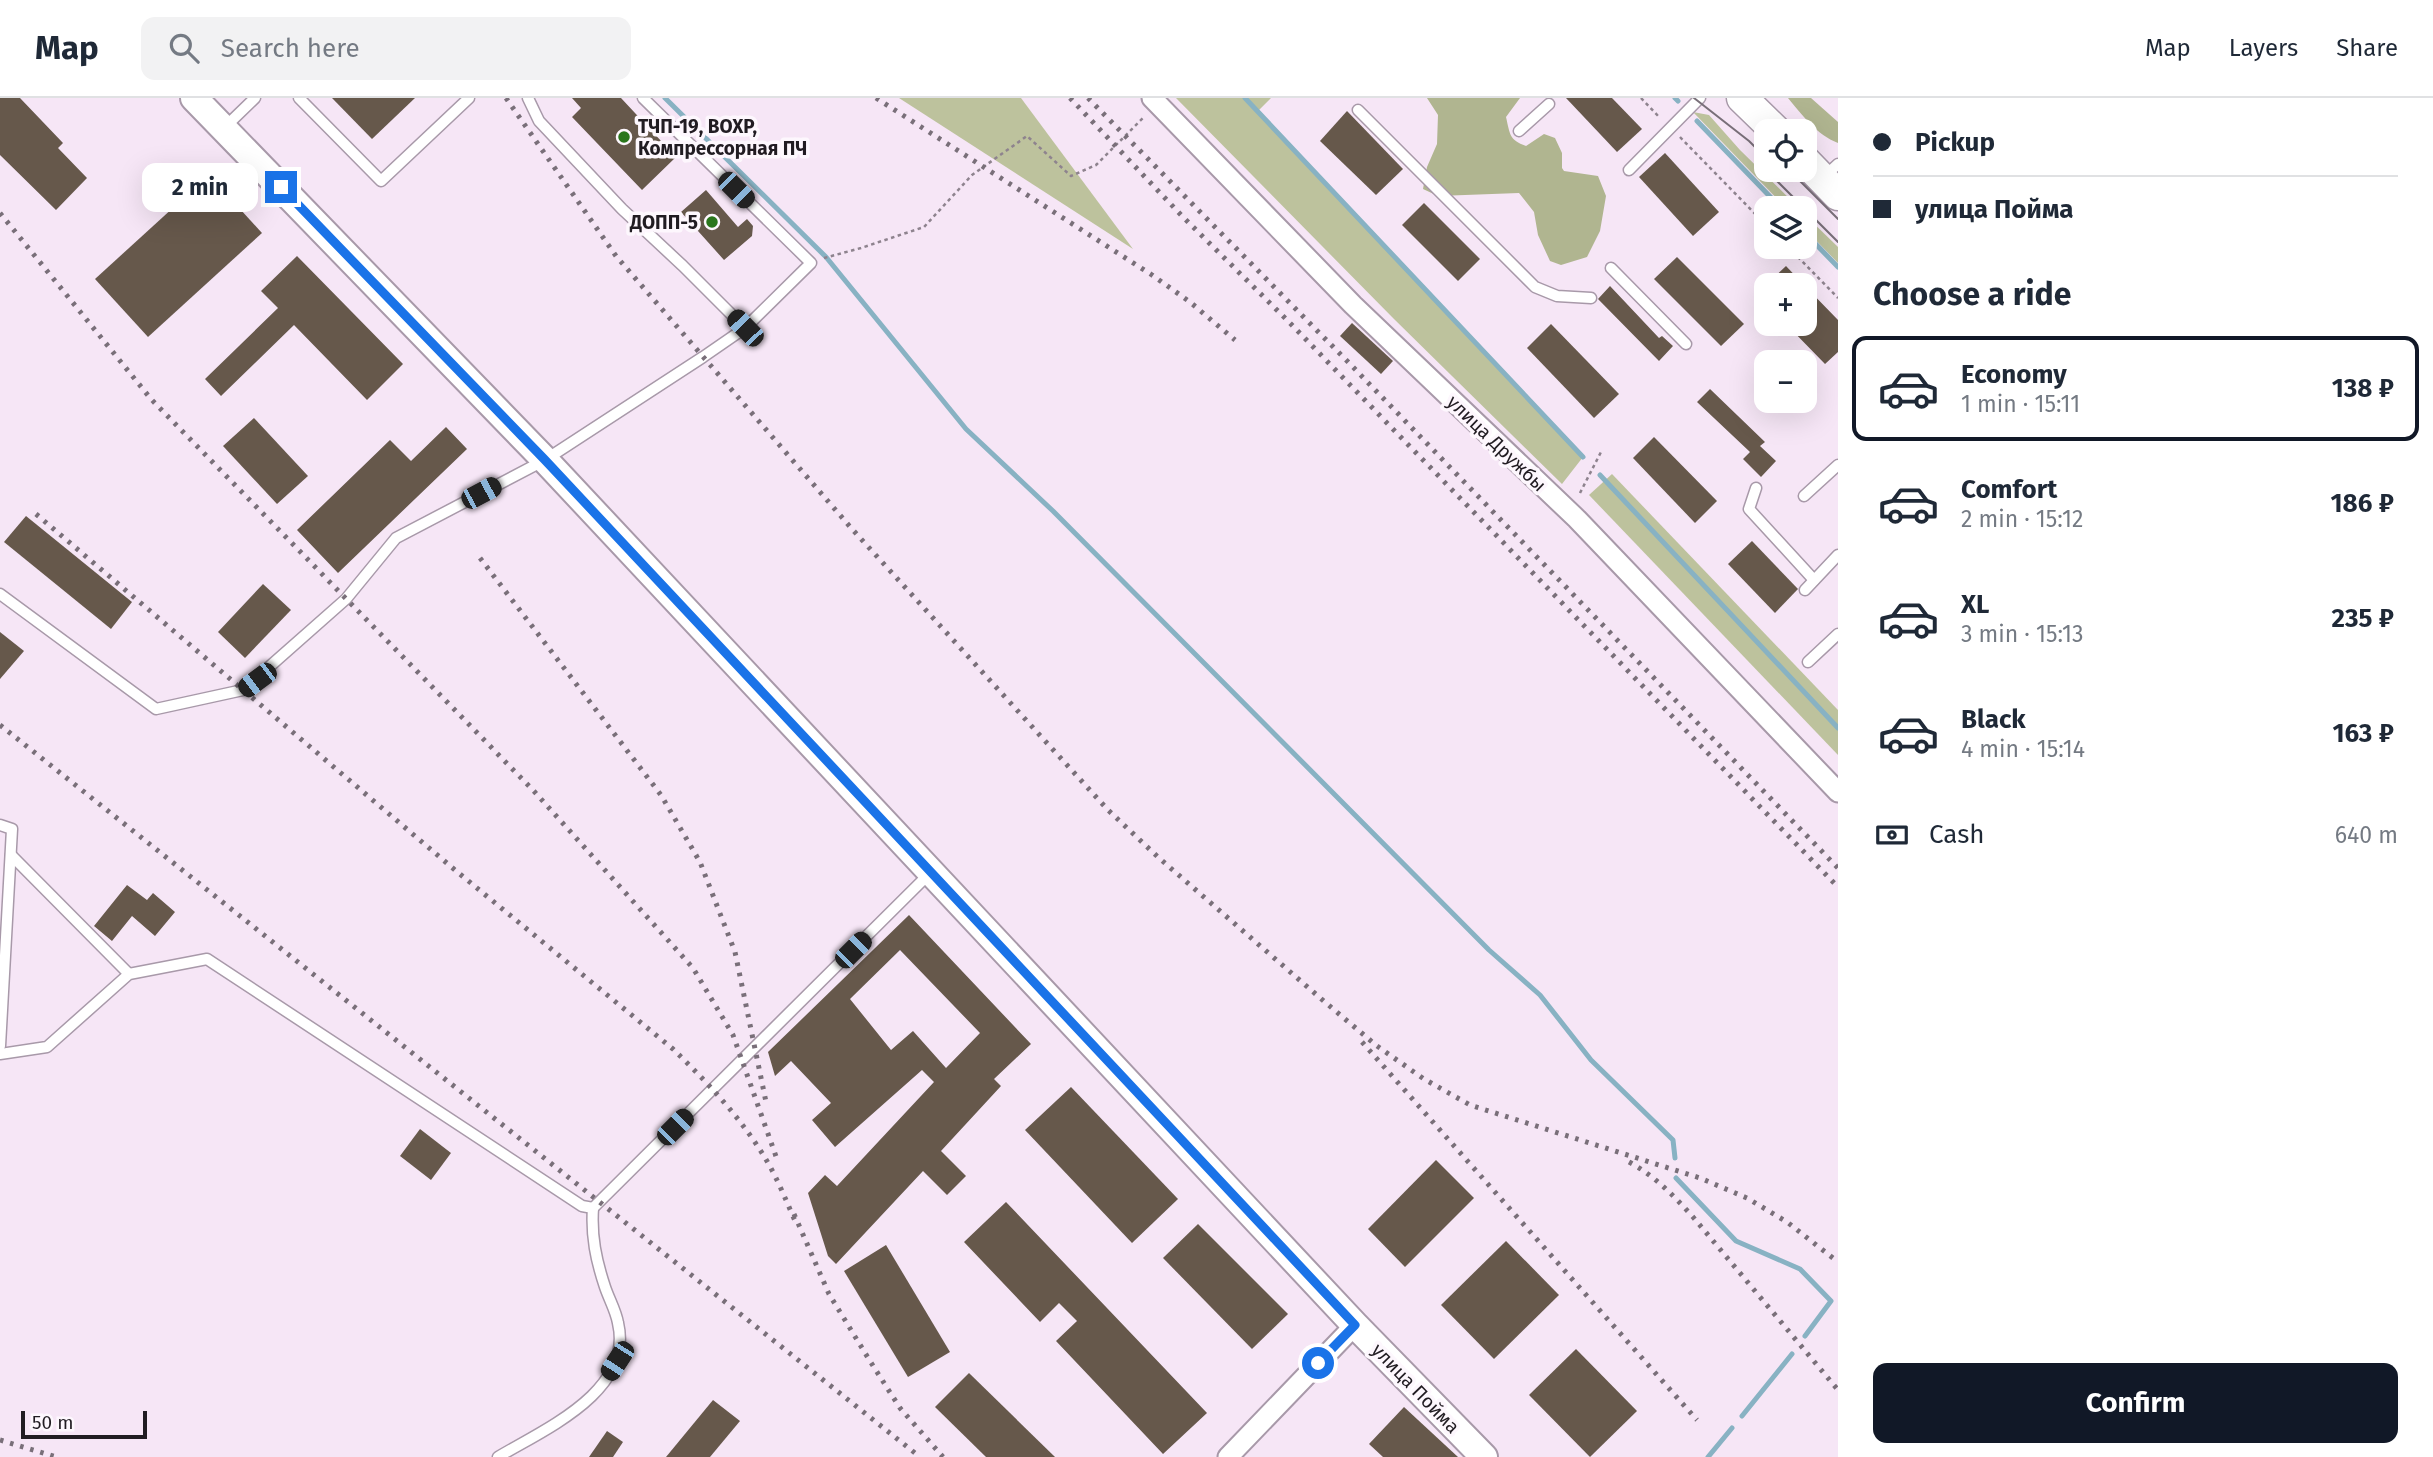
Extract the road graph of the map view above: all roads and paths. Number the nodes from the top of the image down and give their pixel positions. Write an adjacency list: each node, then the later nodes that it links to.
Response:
1 (194, 98): 15 (main road, улица Пойма)
2 (255, 98): 15 (lane)
3 (299, 98): 4 (lane)
4 (469, 98)
5 (528, 98): 24 (lane)
6 (643, 98): 20 (lane)
7 (1641, 98): 14 (path)
8 (1700, 98): 14 (lane)
9 (1742, 98): 13 (main road)
10 (1155, 101): 20 (path); 38 (street, улица Дружбы)
11 (1549, 104): 16 (lane)
12 (1357, 110): 22 (lane)
13 (1764, 119)
14 (1671, 128): 17 (lane); 18 (path)
15 (224, 129): 27 (main road, улица Пойма)
16 (1519, 131)
17 (1629, 170)
18 (1754, 213)
19 (1799, 259): 23 (path)
20 (811, 263): 24 (lane)
21 (1611, 268): 25 (lane)
22 (1591, 298)
23 (1838, 298)
24 (745, 328): 27 (lane)
25 (1686, 344)
26 (1602, 450): 30 (path)
27 (545, 460): 35 (lane); 41 (main road, улица Пойма)
28 (1838, 465): 31 (lane)
29 (1756, 488): 33 (lane)
30 (1580, 493)
31 (1804, 496)
32 (1838, 555): 33 (lane)
33 (1814, 580): 34 (lane)
34 (1805, 590)
35 (0, 594)
36 (1838, 634): 37 (lane)
37 (1808, 662)
38 (1838, 792)
39 (0, 825): 40 (lane)
40 (11, 855): 42 (lane); 43 (lane)
41 (931, 872): 45 (lane); 46 (main road, улица Пойма)
42 (129, 974): 44 (lane); 45 (lane)
43 (0, 1046)
44 (0, 1054)
45 (593, 1208): 47 (lane)
46 (1355, 1325): 48 (street); 49 (main road, улица Пойма)
47 (498, 1457)
48 (1228, 1457)
49 (1484, 1457)

